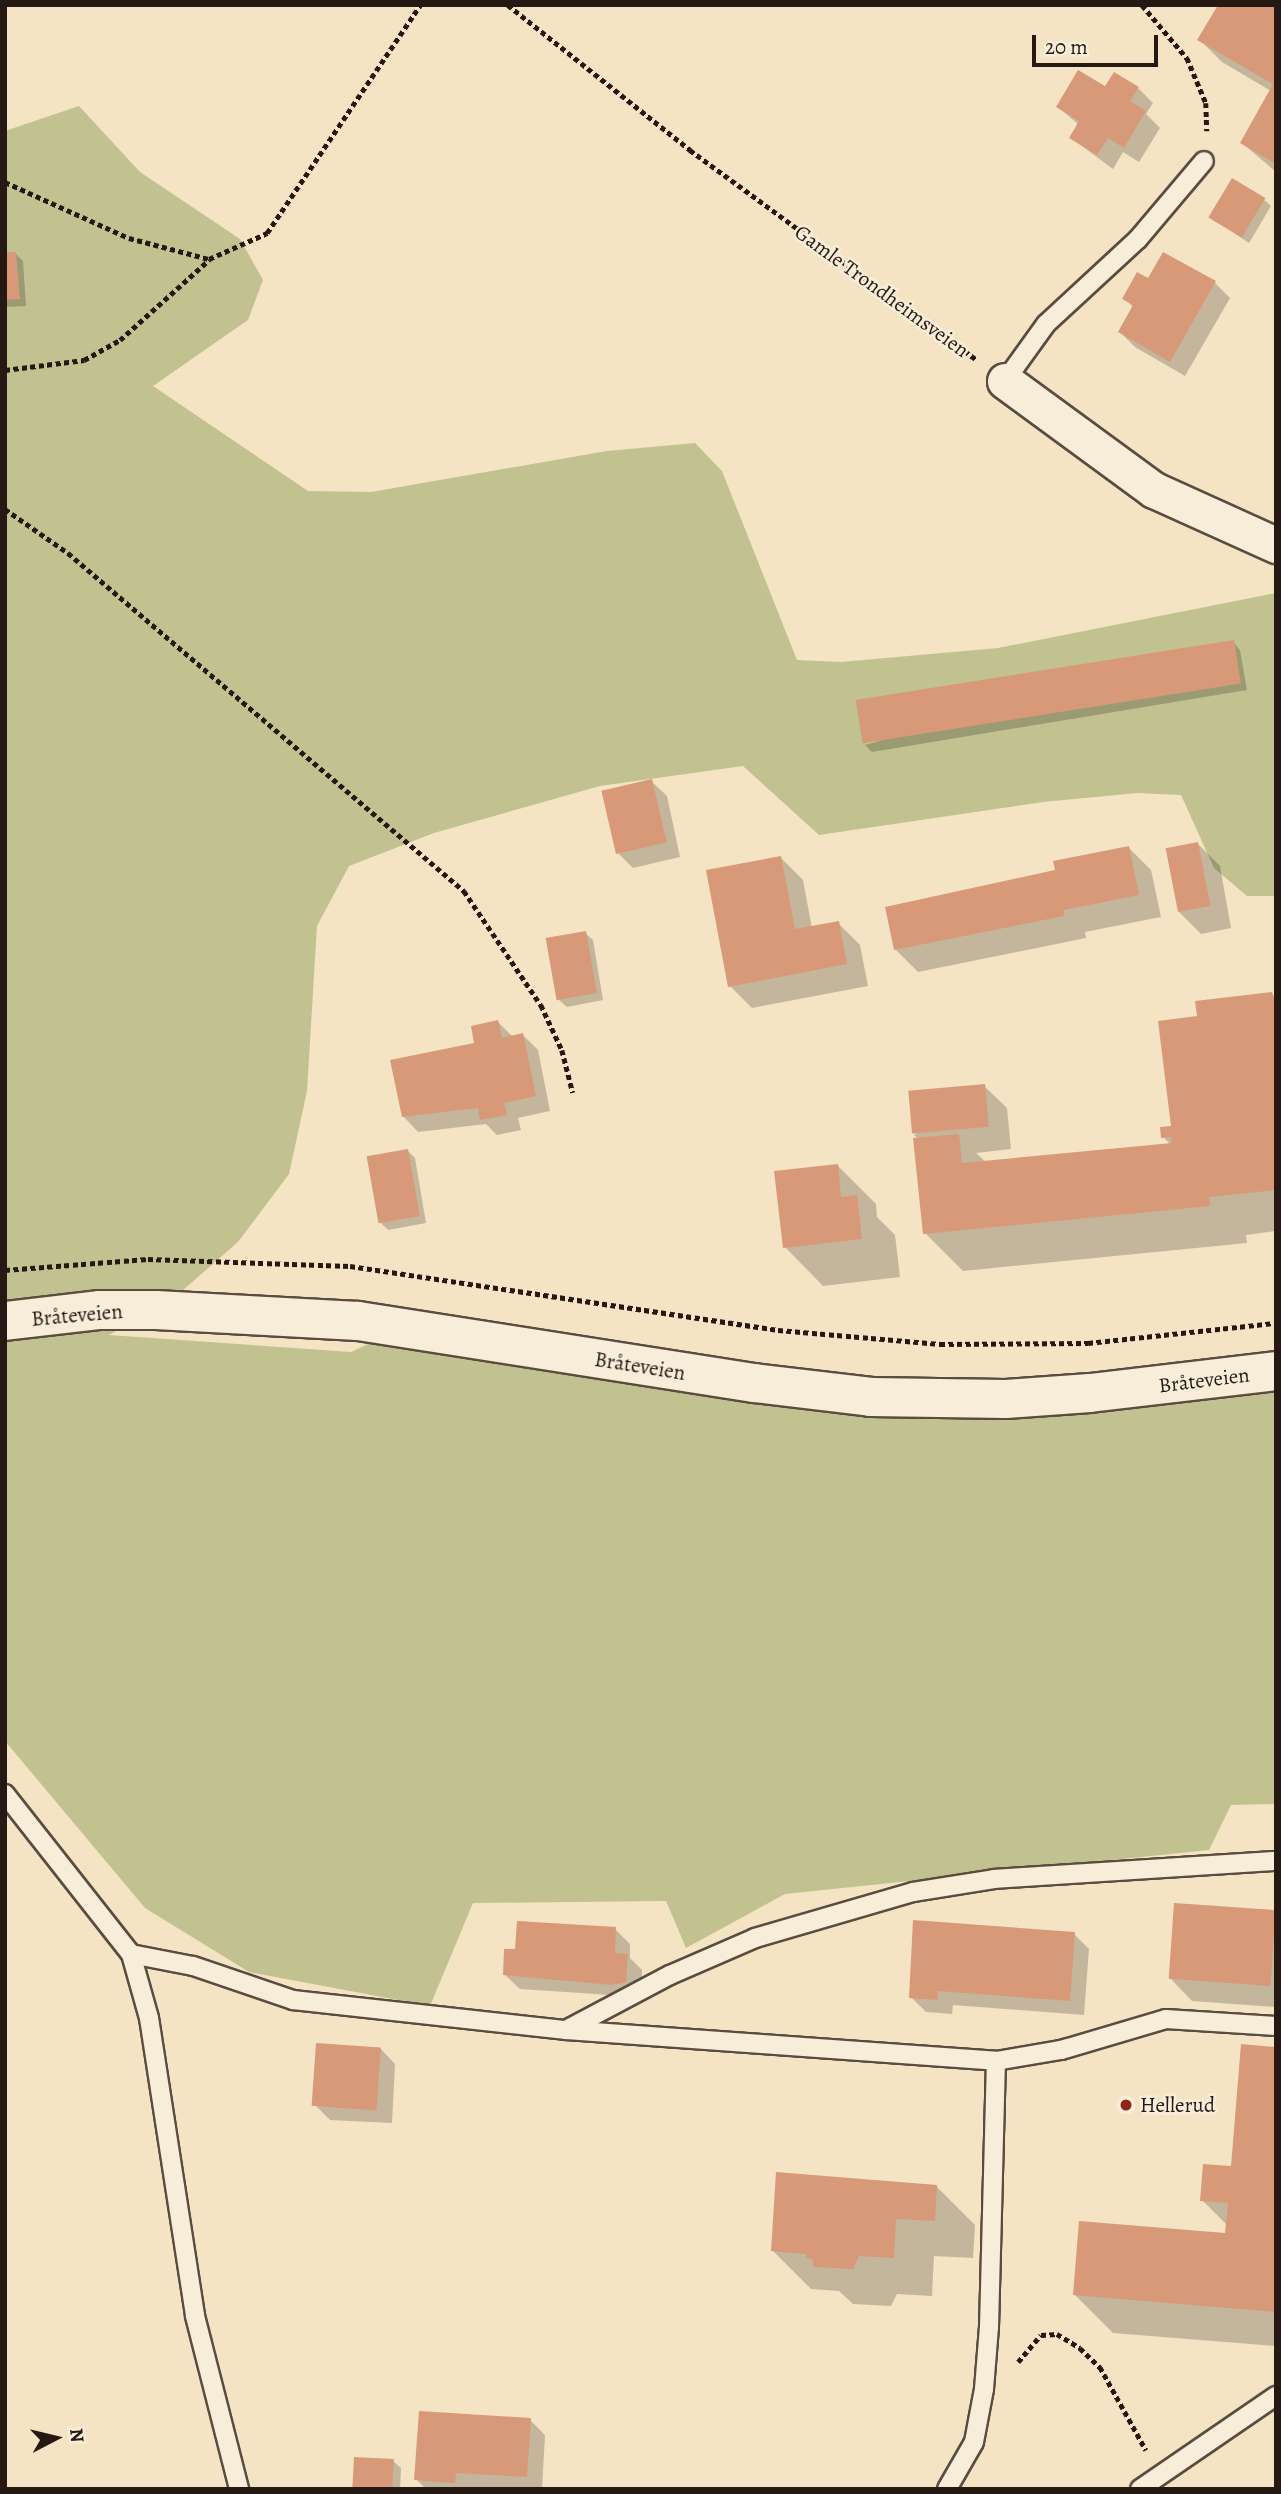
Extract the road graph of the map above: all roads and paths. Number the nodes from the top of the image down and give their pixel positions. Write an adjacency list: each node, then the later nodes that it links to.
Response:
1 (421, 5): 6 (path)
2 (508, 5): 8 (path, Gamle Trondheimsveien)
3 (1142, 5): 4 (path)
4 (1204, 161): 8 (lane)
5 (5, 182): 6 (path)
6 (209, 259): 7 (path)
7 (5, 370)
8 (1005, 381): 10 (street)
9 (5, 509): 11 (path)
10 (1276, 545)
11 (573, 1093)
12 (5, 1270): 14 (path)
13 (5, 1321): 15 (main road, Bråteveien)
14 (1276, 1323)
15 (1276, 1371)
16 (5, 1794): 18 (lane)
17 (1276, 1861): 20 (lane)
18 (131, 1954): 20 (lane); 25 (lane)
19 (1276, 2026): 21 (lane)
20 (566, 2030): 21 (lane)
21 (996, 2061): 26 (lane)
22 (1013, 2372): 24 (path)
23 (1276, 2396): 24 (lane)
24 (1158, 2474): 27 (lane)
25 (239, 2489)
26 (947, 2489)
27 (1140, 2489)

